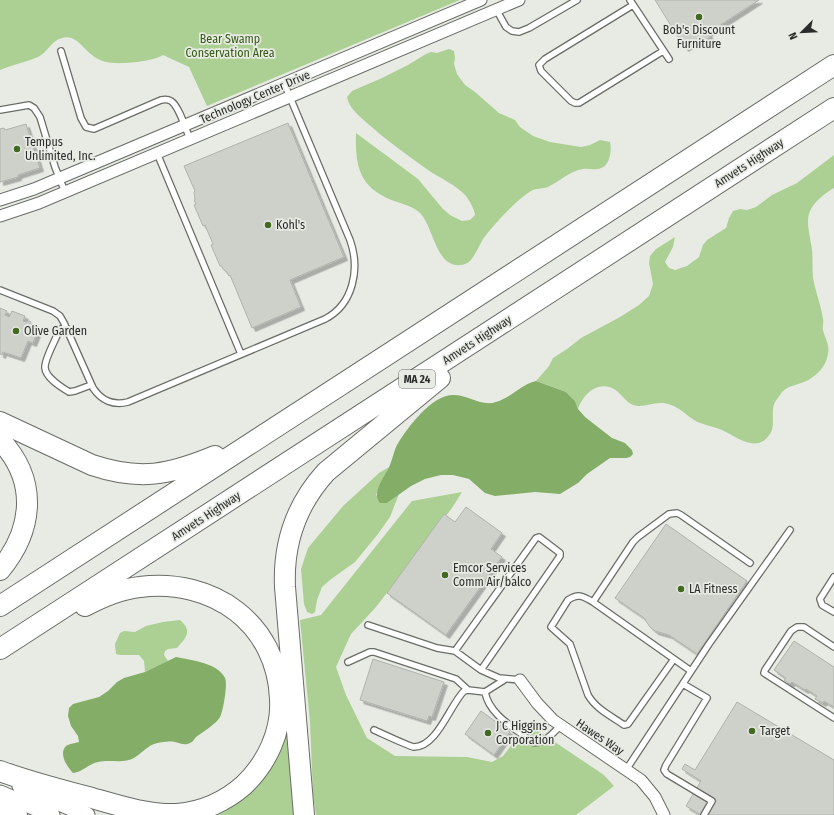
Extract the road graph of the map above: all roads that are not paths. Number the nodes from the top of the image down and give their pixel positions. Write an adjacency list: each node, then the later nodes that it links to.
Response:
1 (481, 0): 10 (street, Technology Center Drive)
2 (519, 0): 5 (street, Technology Center Drive)
3 (577, 0): 5 (lane)
4 (632, 2): 7 (lane); 7 (lane)
5 (496, 10): 11 (street, Technology Center Drive)
6 (61, 51): 14 (lane)
7 (664, 51): 8 (lane)
8 (669, 59)
9 (834, 66): 26 (highway)
10 (284, 83): 11 (lane); 14 (street, Technology Center Drive)
11 (290, 97): 15 (street, Technology Center Drive); 24 (lane)
12 (834, 108): 21 (highway, Amvets Highway / MA 24)
13 (0, 110): 17 (lane)
14 (184, 125): 15 (lane); 17 (street, Technology Center Drive)
15 (190, 139): 16 (street, Technology Center Drive)
16 (157, 153): 18 (street, Technology Center Drive); 24 (lane)
17 (59, 178): 18 (lane); 19 (street, Technology Center Drive)
18 (65, 192): 20 (street, Technology Center Drive)
19 (0, 200)
20 (0, 216)
21 (617, 249): 38 (highway, Amvets Highway / MA 24); 60 (highway)
22 (0, 290): 23 (lane)
23 (66, 327): 25 (lane); 25 (lane)
24 (241, 354): 25 (lane)
25 (90, 385)
26 (318, 400): 27 (highway); 34 (highway)
27 (0, 422)
28 (0, 440): 31 (highway)
29 (790, 530): 43 (lane)
30 (750, 563): 33 (lane)
31 (0, 570)
32 (834, 577): 35 (lane)
33 (593, 602): 40 (lane); 40 (lane)
34 (0, 606)
35 (834, 612)
36 (368, 625): 39 (lane)
37 (834, 647): 49 (lane)
38 (0, 650): 53 (highway)
39 (455, 651): 42 (lane); 42 (lane)
40 (674, 659): 43 (lane)
41 (348, 662): 47 (lane)
42 (481, 670): 44 (lane)
43 (691, 671): 46 (lane)
44 (504, 680): 45 (lane); 48 (lane)
45 (520, 680): 50 (street, Hawes Way)
46 (683, 684): 52 (lane); 62 (lane)
47 (468, 690): 48 (lane); 51 (lane)
48 (485, 692): 50 (lane)
49 (834, 718)
50 (561, 725): 52 (street, Hawes Way)
51 (374, 730)
52 (626, 770): 61 (street, Hawes Way)
53 (0, 771)
54 (0, 777): 59 (main road)
55 (0, 793): 58 (main road)
56 (0, 803): 57 (highway)
57 (17, 815)
58 (52, 815)
59 (87, 815)
60 (304, 815)
61 (664, 815)
62 (704, 815)

